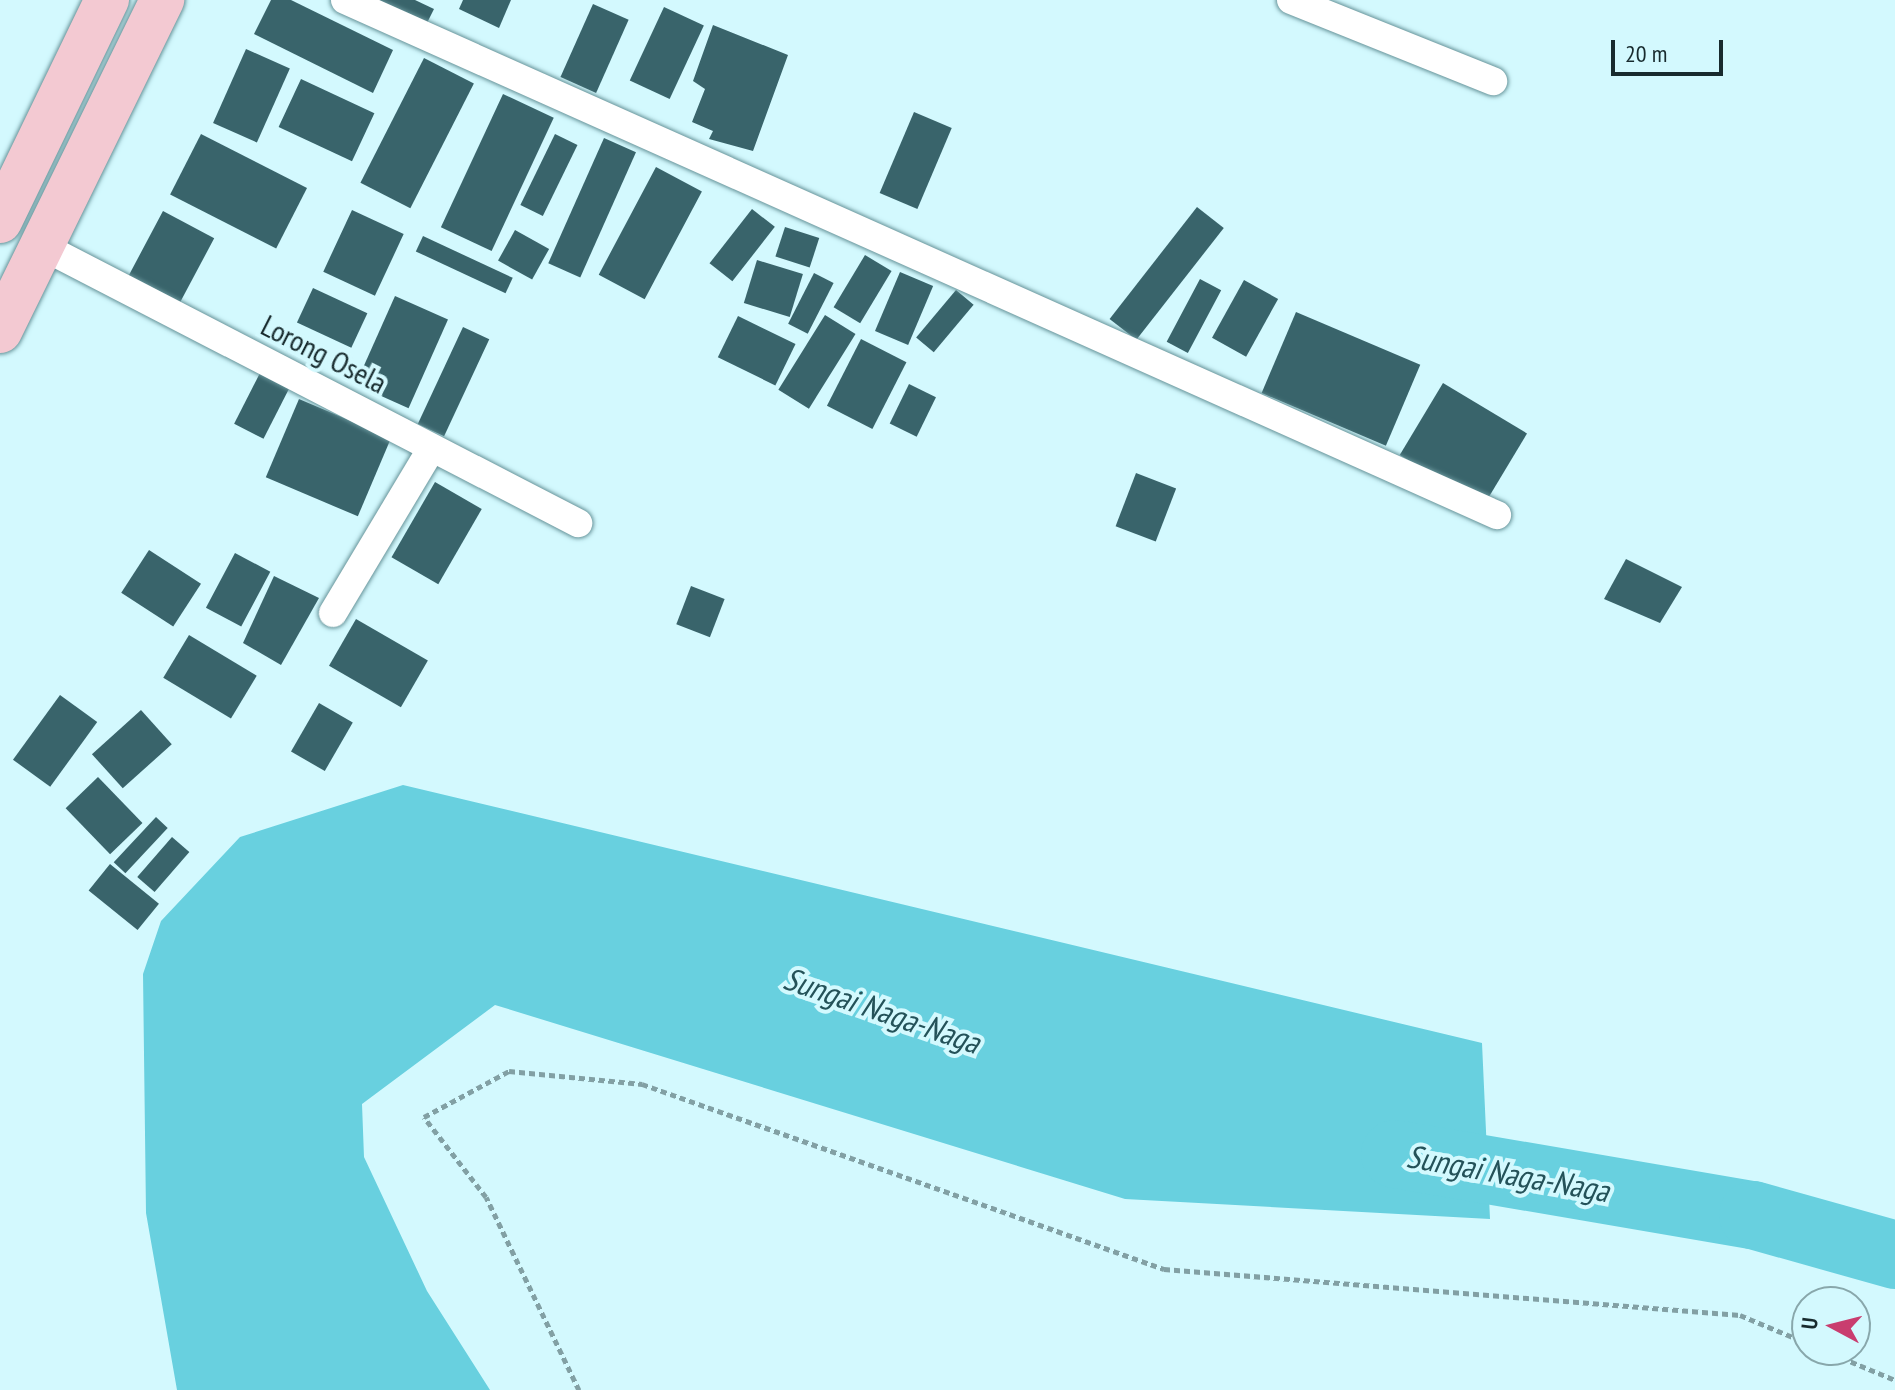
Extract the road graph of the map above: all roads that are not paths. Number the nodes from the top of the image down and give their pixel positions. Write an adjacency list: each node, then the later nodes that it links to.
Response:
1 (107, 0): 6 (highway)
2 (162, 0): 7 (highway)
3 (345, 0): 10 (street)
4 (1291, 0): 5 (street)
5 (1493, 81)
6 (0, 221)
7 (40, 245): 8 (highway); 9 (street, Lorong Osela)
8 (0, 331)
9 (431, 449): 11 (street, Lorong Osela); 12 (street)
10 (1497, 515)
11 (578, 523)
12 (333, 613)

